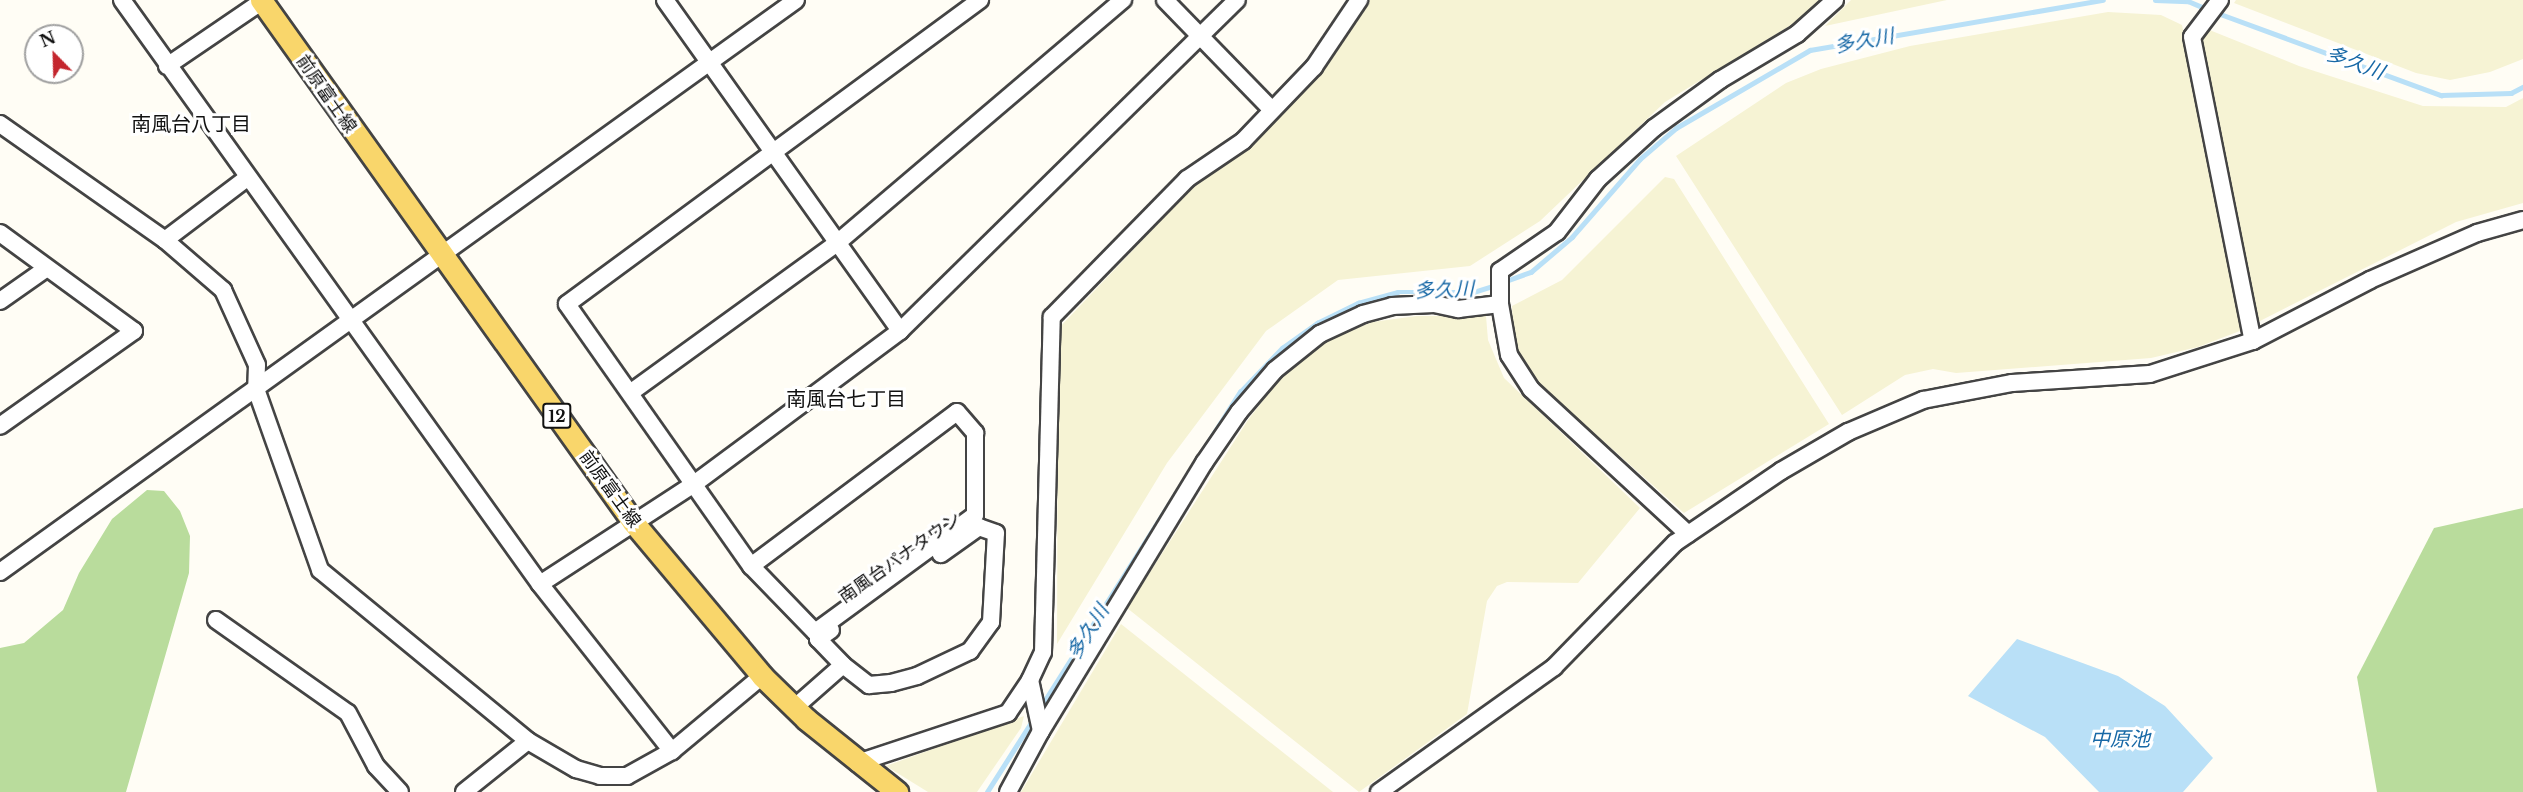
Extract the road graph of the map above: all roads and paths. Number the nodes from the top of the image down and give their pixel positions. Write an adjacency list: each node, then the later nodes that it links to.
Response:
1 (122, 0): 14 (street)
2 (262, 0): 14 (street); 23 (main road, 前原富士線 / 12)
3 (666, 0): 13 (street)
4 (796, 0): 13 (street)
5 (980, 0): 17 (street)
6 (1123, 0): 22 (street)
7 (1165, 0): 12 (street)
8 (1237, 0): 12 (street)
9 (1359, 0): 15 (street)
10 (1835, 0): 25 (street)
11 (2220, 0): 29 (street)
12 (1201, 38): 15 (street); 28 (street)
13 (709, 63): 17 (street); 23 (street)
14 (167, 66): 18 (street)
15 (1272, 110): 42 (street)
16 (2, 129): 21 (street)
17 (773, 156): 22 (street); 31 (street)
18 (247, 178): 21 (street); 27 (street)
19 (2523, 220): 29 (street)
20 (0, 233): 24 (street)
21 (165, 240): 30 (street)
22 (836, 244): 28 (street); 31 (street)
23 (442, 256): 27 (street); 34 (main road, 前原富士線 / 12)
24 (47, 268): 26 (street); 32 (street)
25 (1500, 298): 35 (street); 44 (street)
26 (0, 301)
27 (349, 322): 30 (street); 38 (street)
28 (900, 332): 33 (street)
29 (2253, 341): 35 (street)
30 (256, 389): 37 (street); 45 (street)
31 (630, 393): 33 (street)
32 (0, 426)
33 (694, 484): 34 (street); 36 (street)
34 (633, 522): 38 (street); 41 (main road, 前原富士線 / 12)
35 (1688, 534): 52 (street)
36 (751, 566): 36 (street)
37 (0, 572)
38 (540, 584): 46 (street)
39 (216, 620): 48 (street)
40 (843, 665): 40 (street, 南風台パナタウン); 43 (street)
41 (762, 676): 43 (main road, 前原富士線 / 12); 46 (street)
42 (1030, 680): 44 (street); 47 (street)
43 (794, 708): 47 (main road, 前原富士線 / 12)
44 (1039, 724): 51 (street)
45 (528, 741): 46 (street); 49 (street)
46 (672, 751)
47 (857, 763): 50 (main road, 前原富士線 / 12)
48 (400, 792)
49 (464, 792)
50 (897, 792)
51 (1008, 792)
52 (1379, 792)

